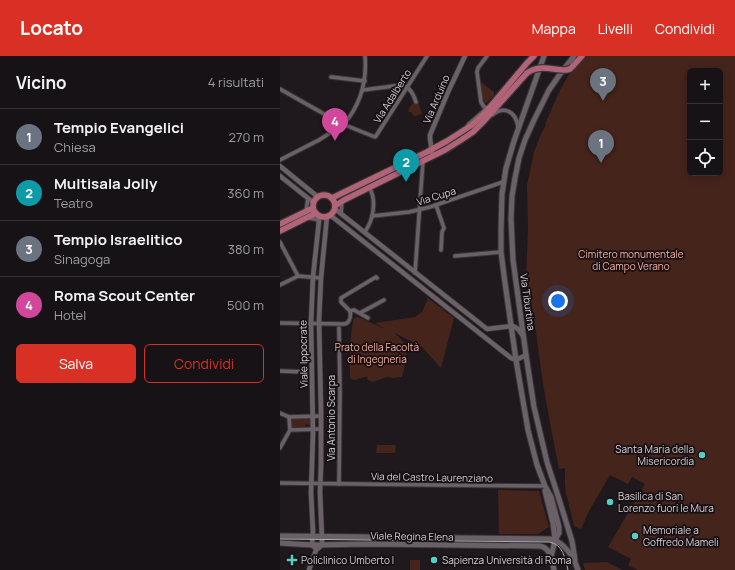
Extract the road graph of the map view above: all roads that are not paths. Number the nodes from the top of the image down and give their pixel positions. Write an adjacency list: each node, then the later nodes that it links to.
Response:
1 (365, 56): 10 (street)
2 (427, 56): 11 (street, Via Adalberto)
3 (465, 56): 20 (street, Via Arduino)
4 (487, 56): 15 (street)
5 (534, 56): 15 (main road)
6 (544, 56): 18 (main road, Via Tiburtina)
7 (574, 56): 68 (main road, Via Tiburtina)
8 (582, 56): 16 (main road, bridge)
9 (331, 76): 10 (street)
10 (364, 81): 13 (street)
11 (407, 87): 13 (street); 14 (street); 17 (street, Via Adalberto)
12 (280, 89): 17 (street)
13 (362, 90): 17 (street)
14 (416, 102)
15 (489, 108): 19 (main road)
16 (484, 121): 18 (street); 19 (main road)
17 (344, 124): 22 (street)
18 (519, 128): 26 (main road, Via Tiburtina)
19 (471, 129): 20 (main road)
20 (432, 153): 21 (main road); 23 (main road)
21 (423, 154): 23 (street); 30 (main road)
22 (280, 160)
23 (423, 161): 31 (main road); 34 (street)
24 (280, 166): 28 (street)
25 (280, 176): 29 (street)
26 (503, 182): 32 (street, Via Cupa); 47 (main road, Via Tiburtina)
27 (371, 191): 39 (street)
28 (318, 197): 30 (main road); 36 (main road)
29 (308, 198): 35 (street); 36 (street)
30 (332, 198): 33 (main road)
31 (342, 201): 33 (main road); 37 (street)
32 (436, 205): 34 (street, Via Cupa); 46 (street)
33 (335, 208): 37 (street); 38 (main road)
34 (419, 210): 39 (street, Via Cupa); 49 (street)
35 (306, 211): 36 (main road); 40 (main road)
36 (316, 212): 38 (main road); 42 (main road); 51 (street, Viale Ippocrate)
37 (341, 214): 43 (street)
38 (329, 216): 44 (street); 52 (street, Viale Ippocrate)
39 (372, 216): 41 (street)
40 (280, 224)
41 (366, 230)
42 (280, 231)
43 (368, 236): 44 (street); 49 (street)
44 (364, 241): 56 (street)
45 (280, 242): 50 (street)
46 (441, 250)
47 (501, 252): 48 (street); 64 (main road, Via Tiburtina)
48 (456, 256)
49 (415, 273): 54 (street)
50 (298, 276): 51 (street); 55 (street)
51 (313, 277): 52 (street); 62 (street, Viale Ippocrate)
52 (321, 278): 63 (street, Viale Ippocrate)
53 (377, 278): 58 (street)
54 (430, 284): 56 (street); 66 (street)
55 (280, 285)
56 (425, 290): 67 (street)
57 (384, 300): 59 (street)
58 (350, 311): 59 (street); 63 (street)
59 (360, 313): 60 (street)
60 (368, 318)
61 (280, 323): 62 (street)
62 (311, 323): 63 (street); 74 (street, Viale Ippocrate)
63 (319, 323): 75 (street, Viale Ippocrate)
64 (511, 326): 66 (street); 68 (street); 70 (main road, Via Tiburtina)
65 (340, 328): 84 (street, Via Antonio Scarpa)
66 (487, 329): 67 (street)
67 (483, 335): 70 (street)
68 (523, 336): 69 (main road, Via Tiburtina)
69 (526, 355): 70 (street); 95 (main road, Via Tiburtina)
70 (516, 360): 85 (main road, Via Tiburtina)
71 (280, 372): 72 (street)
72 (306, 372)
73 (280, 413): 76 (street)
74 (312, 416): 75 (street); 76 (street); 77 (street, Viale Ippocrate)
75 (321, 416): 78 (street, Viale Ippocrate)
76 (289, 417): 79 (street)
77 (313, 429): 78 (street); 79 (street); 82 (street, Viale Ippocrate)
78 (321, 429): 83 (street, Viale Ippocrate)
79 (290, 430): 80 (street)
80 (280, 448)
81 (280, 483): 82 (street, Via del Castro Laurenziano)
82 (312, 483): 83 (street, Via del Castro Laurenziano); 87 (street, Viale Ippocrate)
83 (320, 483): 84 (street, Via del Castro Laurenziano); 88 (street, Viale Ippocrate)
84 (339, 484): 85 (street, Via del Castro Laurenziano)
85 (545, 486): 89 (main road, Via Tiburtina)
86 (280, 536): 87 (main road, Viale Regina Elena)
87 (313, 537): 88 (main road, Viale Regina Elena); 92 (street, Viale Ippocrate)
88 (322, 537): 89 (main road, Viale Regina Elena); 91 (street, Viale Ippocrate)
89 (555, 540): 94 (main road, Via Tiburtina); 95 (main road)
90 (280, 543): 92 (main road, Viale Regina Elena)
91 (322, 544): 92 (main road, Viale Regina Elena); 93 (street); 94 (main road, Viale Regina Elena)
92 (312, 545): 93 (street)
93 (316, 550): 96 (street)
94 (551, 557): 97 (main road)
95 (574, 560): 98 (main road)
96 (309, 570)
97 (554, 570)
98 (578, 570)

